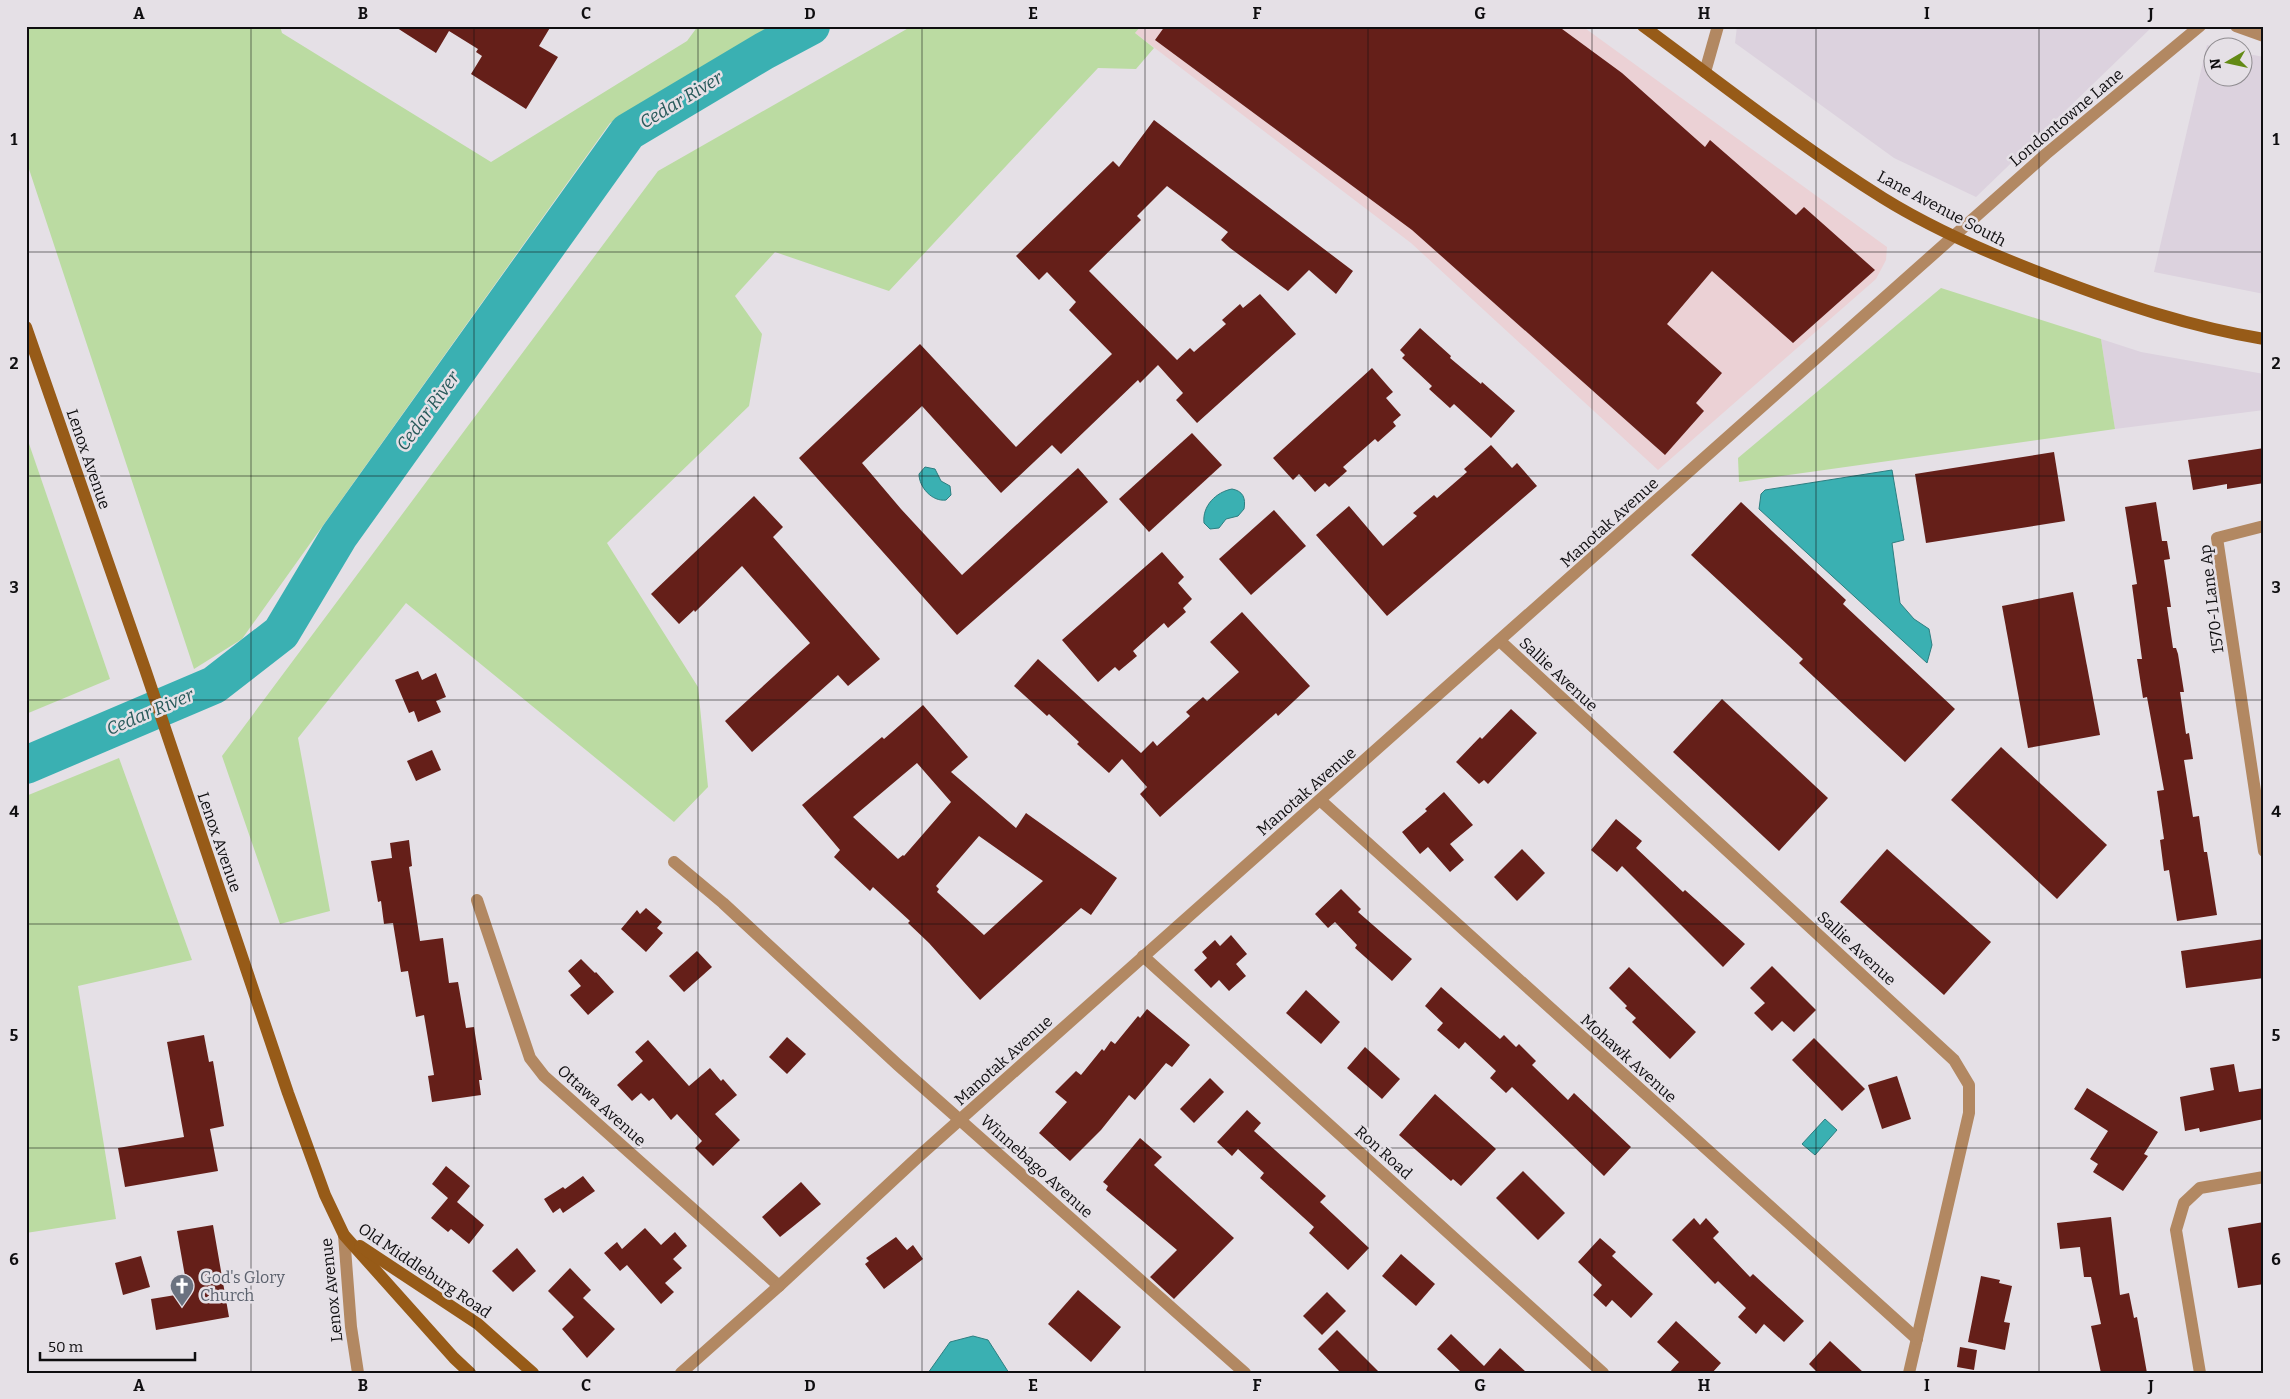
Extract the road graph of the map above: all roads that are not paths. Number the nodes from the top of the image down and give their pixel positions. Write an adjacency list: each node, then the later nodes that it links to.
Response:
1 (1643, 26): 6 (main road, Lane Avenue South)
2 (1718, 26): 6 (street)
3 (2200, 26): 7 (street, Londontowne Lane)
4 (2236, 26): 5 (street)
5 (2264, 36)
6 (1705, 72): 7 (main road, Lane Avenue South)
7 (1955, 236): 9 (main road, Lane Avenue South); 11 (street, Manotak Avenue)
8 (26, 326): 19 (main road, Lenox Avenue)
9 (2264, 339)
10 (2264, 526): 13 (street, 1570-1 Lane Ap)
11 (1500, 641): 12 (street, Manotak Avenue); 21 (street, Sallie Avenue)
12 (1320, 800): 16 (street, Manotak Avenue); 21 (street, Mohawk Avenue)
13 (2264, 851)
14 (674, 862): 17 (street, Winnebago Avenue)
15 (477, 900): 20 (street, Ottawa Avenue)
16 (1143, 956): 17 (street, Manotak Avenue); 27 (street, Ron Road)
17 (960, 1119): 20 (street, Manotak Avenue); 26 (street, Winnebago Avenue)
18 (2264, 1177): 29 (street)
19 (344, 1235): 22 (street, Lenox Avenue); 23 (main road, Old Middleburg Road); 24 (main road, Old Middleburg Road)
20 (778, 1286): 25 (street, Manotak Avenue)
21 (1917, 1339): 28 (street, Sallie Avenue)
22 (358, 1373)
23 (470, 1373)
24 (533, 1373)
25 (681, 1373)
26 (1245, 1373)
27 (1603, 1373)
28 (1909, 1373)
29 (2200, 1373)

